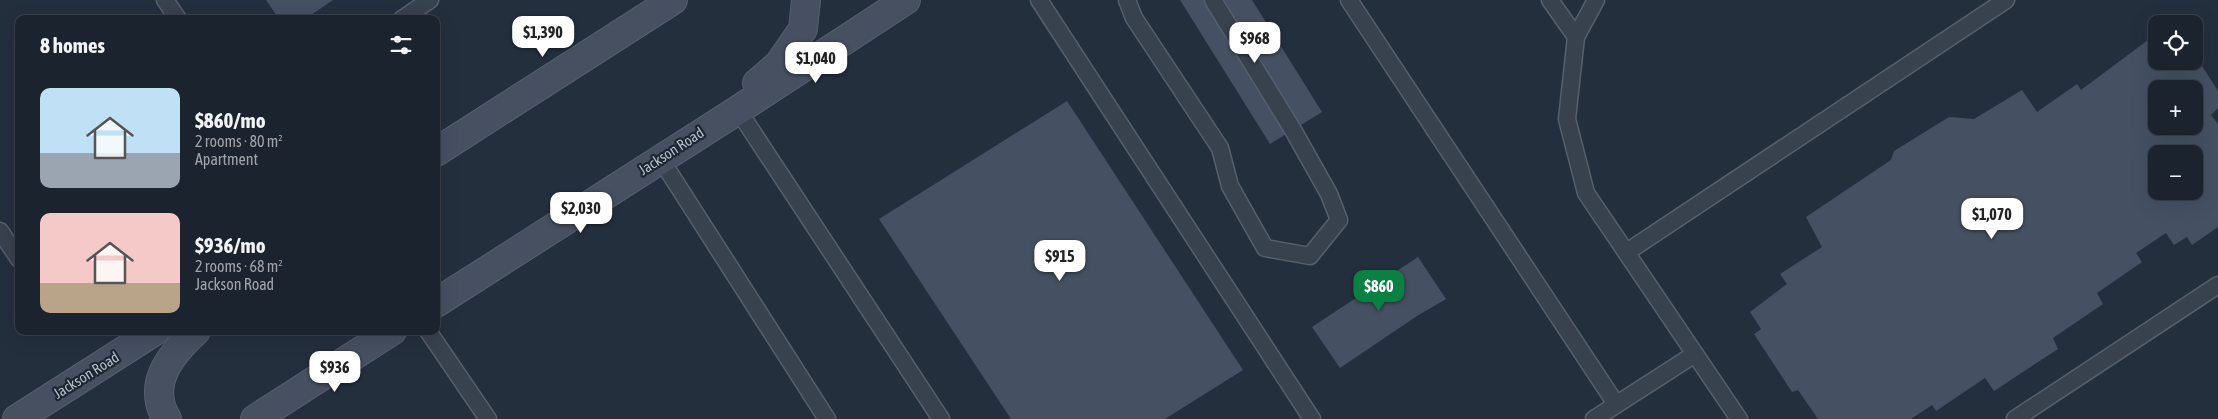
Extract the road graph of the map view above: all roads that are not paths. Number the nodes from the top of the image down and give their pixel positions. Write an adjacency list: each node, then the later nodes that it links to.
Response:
1 (165, 0): 13 (lane)
2 (430, 0): 14 (lane)
3 (673, 0): 18 (main road)
4 (806, 0): 17 (main road)
5 (906, 0): 16 (main road, Jackson Road)
6 (1039, 0): 37 (lane)
7 (1127, 0): 8 (lane)
8 (1214, 0)
9 (1349, 0): 30 (lane)
10 (1550, 0): 15 (lane)
11 (1596, 0): 15 (lane)
12 (2006, 0): 21 (lane)
13 (175, 15)
14 (408, 15)
15 (1576, 37): 21 (lane)
16 (738, 110): 17 (main road, Jackson Road); 36 (lane)
17 (703, 131): 19 (main road, Jackson Road)
18 (440, 149)
19 (660, 158): 24 (main road, Jackson Road); 35 (lane)
20 (0, 231): 22 (lane)
21 (1627, 252): 29 (lane)
22 (15, 253)
23 (2218, 285): 40 (lane)
24 (440, 300)
25 (149, 335): 31 (main road, Jackson Road)
26 (193, 335): 32 (main road)
27 (386, 335): 33 (main road)
28 (431, 335): 34 (lane)
29 (1695, 354): 30 (lane); 39 (lane)
30 (1616, 404): 38 (lane)
31 (17, 419)
32 (167, 419)
33 (255, 419)
34 (488, 419)
35 (827, 419)
36 (941, 419)
37 (1312, 419)
38 (1594, 419)
39 (1739, 419)
40 (2015, 419)

